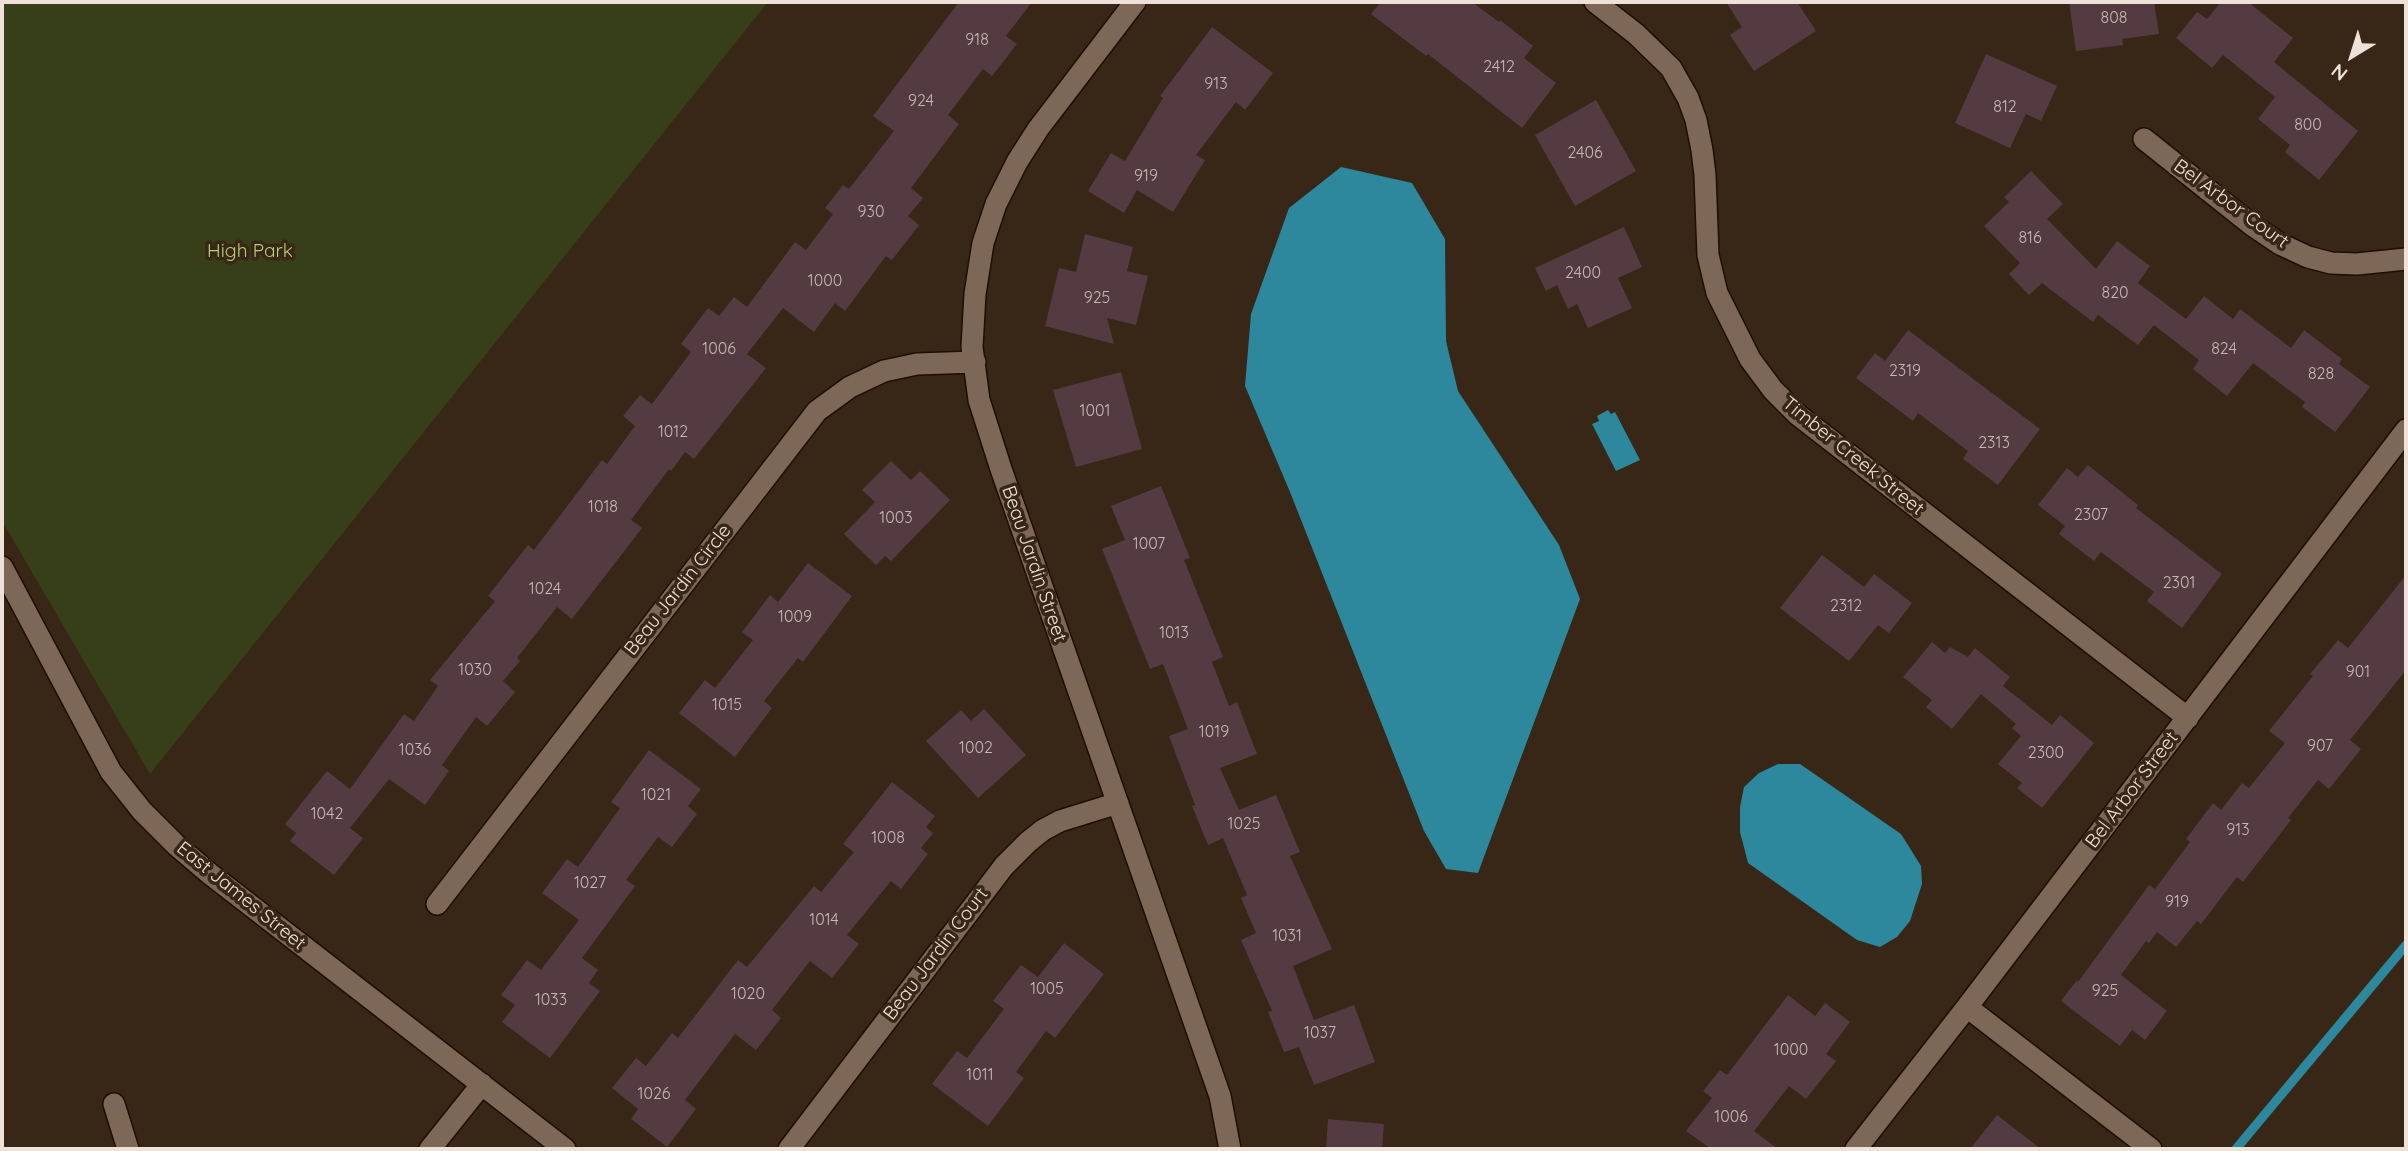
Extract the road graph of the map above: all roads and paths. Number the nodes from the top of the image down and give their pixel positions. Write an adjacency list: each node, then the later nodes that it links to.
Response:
1 (1135, 2): 5 (street, Beau Jardin Street)
2 (1595, 2): 8 (street, Timber Creek Street)
3 (2144, 139): 4 (street, Bel Arbor Court)
4 (2406, 259)
5 (975, 362): 9 (street, Beau Jardin Street); 10 (street, Beau Jardin Circle)
6 (2406, 430): 8 (street, Bel Arbor Street)
7 (2, 567): 12 (street, East James Street)
8 (2188, 718): 11 (street, Bel Arbor Street)
9 (1118, 803): 17 (street, Beau Jardin Court); 18 (street, Beau Jardin Street)
10 (437, 904)
11 (1967, 1007): 19 (street, Bel Arbor Street); 20 (street)
12 (482, 1084): 15 (street); 16 (street, East James Street)
13 (114, 1104): 14 (street)
14 (128, 1149)
15 (430, 1149)
16 (565, 1149)
17 (789, 1149)
18 (1230, 1149)
19 (1857, 1149)
20 (2151, 1149)

